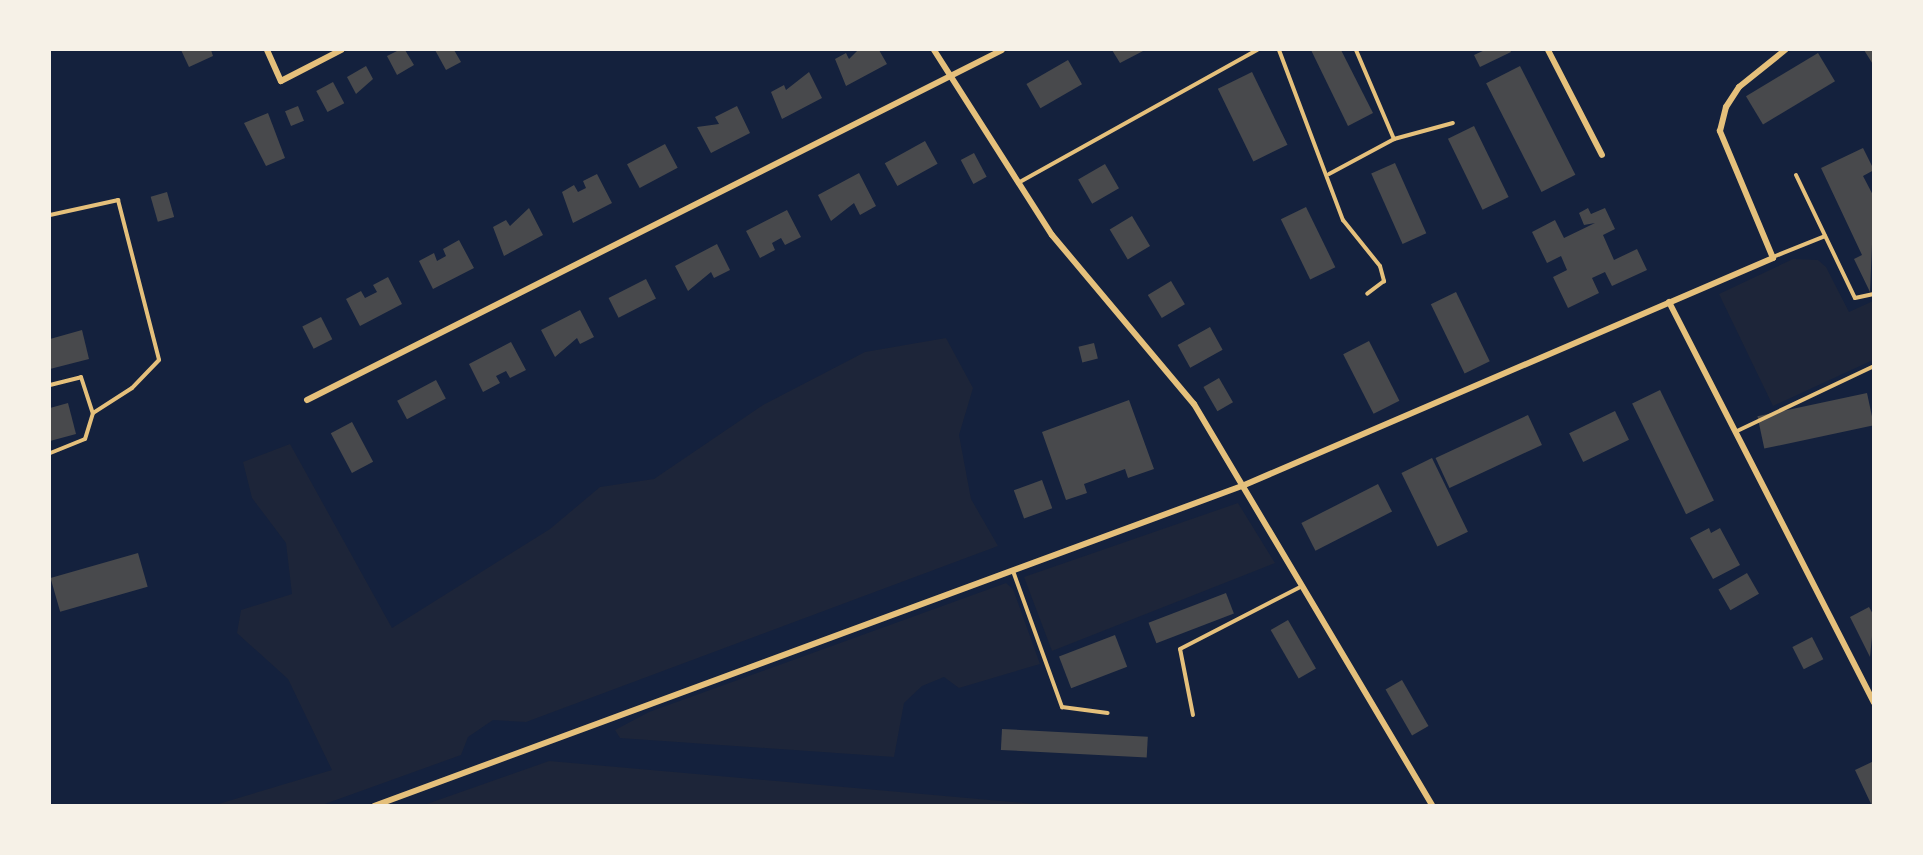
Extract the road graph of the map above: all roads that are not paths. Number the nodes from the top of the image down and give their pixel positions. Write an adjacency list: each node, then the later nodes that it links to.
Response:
1 (267, 50): 2 (street)
2 (341, 50)
3 (934, 50): 10 (street)
4 (1002, 50): 10 (street)
5 (1257, 50): 16 (lane)
6 (1279, 50): 14 (lane)
7 (1356, 50): 12 (lane)
8 (1548, 50): 13 (street)
9 (1785, 50): 19 (street)
10 (950, 76): 16 (street); 25 (street)
11 (1453, 123): 12 (lane)
12 (1394, 139): 14 (lane)
13 (1602, 155)
14 (1329, 174): 20 (lane)
15 (1796, 175): 18 (lane)
16 (1017, 183): 29 (street)
17 (50, 215): 26 (lane)
18 (1825, 236): 19 (lane); 21 (lane)
19 (1773, 258): 22 (street)
20 (1367, 294)
21 (1874, 294)
22 (1669, 302): 27 (street); 29 (street)
23 (1874, 366): 27 (lane)
24 (50, 385): 26 (lane)
25 (307, 400)
26 (93, 413): 28 (lane)
27 (1734, 432): 32 (street)
28 (50, 453)
29 (1242, 486): 30 (street); 31 (street)
30 (1013, 571): 33 (lane); 35 (street)
31 (1302, 586): 34 (lane); 36 (street)
32 (1874, 702)
33 (1108, 713)
34 (1193, 715)
35 (374, 806)
36 (1433, 806)

